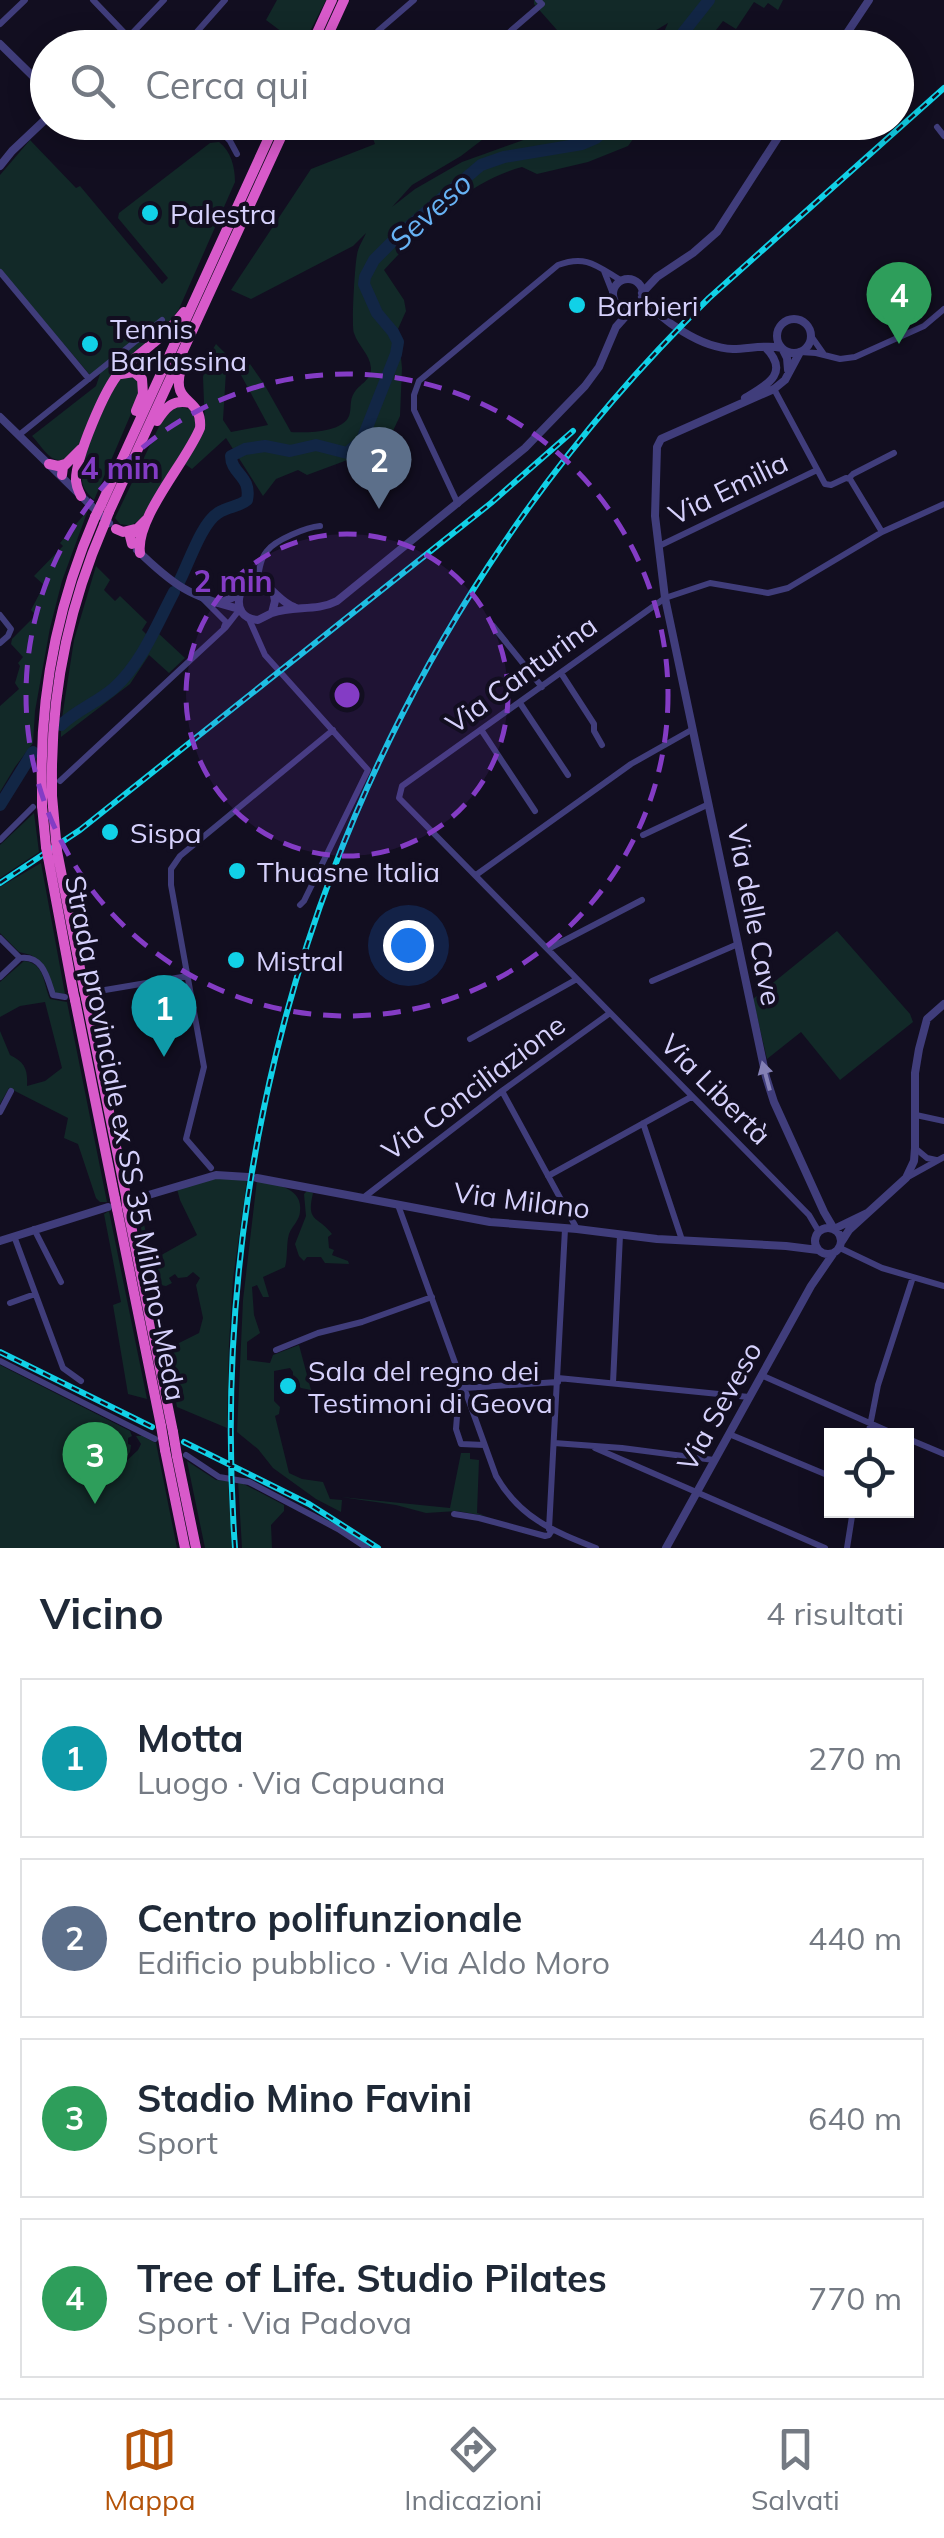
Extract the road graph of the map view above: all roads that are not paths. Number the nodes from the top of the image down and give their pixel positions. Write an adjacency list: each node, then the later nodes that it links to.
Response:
1 (24, 0): 10 (street)
2 (92, 0): 11 (street)
3 (164, 0): 12 (street)
4 (225, 0): 13 (street)
5 (332, 0): 14 (highway)
6 (344, 0): 15 (highway)
7 (414, 0): 16 (street)
8 (868, 0): 18 (street)
9 (540, 2): 17 (street)
10 (0, 24)
11 (122, 30)
12 (134, 30)
13 (199, 30)
14 (318, 30)
15 (330, 30)
16 (379, 30)
17 (510, 30)
18 (849, 30)
19 (0, 44): 20 (street)
20 (30, 73)
21 (937, 127): 23 (street)
22 (30, 134): 28 (street)
23 (944, 136)
24 (229, 140): 30 (street)
25 (268, 140): 37 (highway, Strada provinciale ex SS 35 Milano-Meda)
26 (280, 140): 43 (highway, Strada provinciale ex SS 35 Milano-Meda)
27 (777, 140): 34 (street)
28 (12, 151): 29 (street); 31 (street)
29 (0, 153)
30 (238, 154)
31 (0, 166)
32 (604, 270): 35 (street); 39 (street); 70 (street)
33 (0, 272): 55 (street)
34 (656, 276): 36 (street); 38 (street)
35 (622, 281): 36 (street); 39 (street)
36 (634, 281): 38 (street)
37 (199, 291): 54 (highway); 63 (highway, Strada provinciale ex SS 35 Milano-Meda)
38 (642, 295): 40 (street); 42 (street)
39 (613, 296): 40 (street); 45 (street)
40 (634, 307): 42 (street); 45 (street)
41 (944, 310): 52 (street)
42 (656, 312): 48 (street)
43 (199, 316): 57 (highway); 63 (highway, Strada provinciale ex SS 35 Milano-Meda)
44 (162, 320): 55 (street)
45 (616, 326): 70 (street)
46 (778, 332): 47 (street); 48 (street); 50 (street)
47 (811, 336): 51 (street); 52 (street)
48 (752, 347): 49 (street)
49 (765, 347): 50 (street); 58 (street)
50 (782, 348): 51 (street); 53 (street)
51 (800, 352): 52 (street); 53 (street)
52 (828, 356)
53 (788, 375): 56 (street)
54 (116, 377): 61 (highway); 63 (highway)
55 (89, 378): 60 (street)
56 (774, 390): 58 (street); 66 (street)
57 (190, 403): 63 (highway); 75 (highway)
58 (728, 410): 76 (street, Via delle Cave)
59 (0, 417): 60 (street)
60 (19, 436): 64 (street)
61 (87, 440): 65 (highway); 67 (highway)
62 (894, 453): 68 (street)
63 (128, 458): 72 (highway, Strada provinciale ex SS 35 Milano-Meda, bridge)
64 (49, 464): 67 (highway)
65 (78, 467): 67 (highway); 69 (highway)
66 (817, 470): 68 (street); 76 (street, Via Emilia)
67 (63, 473): 69 (street)
68 (849, 478): 74 (street)
69 (81, 496): 72 (street)
70 (458, 504): 83 (street)
71 (944, 504): 74 (street, Via Canturina)
72 (105, 524): 75 (highway); 100 (highway, Strada provinciale ex SS 35 Milano-Meda); 102 (highway, Strada provinciale ex SS 35 Milano-Meda)
73 (320, 526): 77 (street)
74 (882, 532): 80 (street, Via Canturina)
75 (134, 540): 81 (street)
76 (658, 546): 80 (street, Via delle Cave)
77 (258, 583): 78 (street); 79 (street)
78 (240, 594): 82 (street); 84 (street)
79 (274, 596): 83 (street); 86 (street)
80 (665, 598): 92 (street, Via Canturina); 95 (street, Via delle Cave)
81 (202, 599): 82 (street); 89 (street)
82 (216, 603): 84 (street)
83 (298, 608): 86 (street)
84 (240, 609): 87 (street); 89 (street)
85 (0, 615): 91 (street)
86 (269, 615): 87 (street); 90 (street)
87 (248, 618): 89 (street); 90 (street)
88 (493, 626): 93 (street)
89 (225, 628): 100 (street)
90 (258, 639): 96 (street)
91 (0, 644)
92 (561, 673): 93 (street, Via Canturina); 98 (street)
93 (542, 687): 94 (street, Via Canturina)
94 (520, 703): 97 (street, Via Canturina); 99 (street)
95 (694, 728): 103 (street, Via delle Cave); 109 (street)
96 (334, 730): 111 (street); 116 (street)
97 (482, 731): 101 (street, Via Canturina); 105 (street)
98 (602, 745)
99 (568, 775)
100 (56, 781): 102 (highway, Strada provinciale ex SS 35 Milano-Meda, bridge)
101 (402, 786): 109 (street, Via Libertà)
102 (47, 794): 104 (highway, Strada provinciale ex SS 35 Milano-Meda, bridge); 108 (highway, Strada provinciale ex SS 35 Milano-Meda)
103 (710, 804): 106 (street); 113 (street, Via delle Cave)
104 (38, 806): 107 (street); 108 (highway, Strada provinciale ex SS 35 Milano-Meda)
105 (536, 810)
106 (643, 835)
107 (0, 840)
108 (52, 849): 120 (highway, Strada provinciale ex SS 35 Milano-Meda)
109 (475, 875): 114 (street, Via Libertà)
110 (642, 900): 114 (street)
111 (300, 905)
112 (0, 938): 115 (street)
113 (738, 944): 119 (street); 143 (street, Via delle Cave, one-way to 113)
114 (548, 949): 118 (street, Via Libertà)
115 (20, 958): 117 (street); 120 (street)
116 (188, 976): 120 (street); 133 (street)
117 (0, 977)
118 (577, 979): 122 (street, Via Libertà); 123 (street)
119 (652, 981)
120 (80, 994): 137 (highway, Strada provinciale ex SS 35 Milano-Meda)
121 (944, 1004): 128 (street)
122 (610, 1013): 125 (street, Via Conciliazione); 126 (street, Via Libertà)
123 (470, 1039)
124 (11, 1091): 127 (street)
125 (502, 1091): 134 (street); 136 (street, Via Conciliazione)
126 (692, 1096): 130 (street); 145 (street, Via Libertà)
127 (0, 1112)
128 (916, 1115): 129 (street); 131 (street)
129 (944, 1121)
130 (644, 1123): 134 (street); 148 (street)
131 (915, 1148): 132 (street); 135 (street)
132 (940, 1158): 135 (street)
133 (213, 1172): 136 (street, Via Milano); 137 (street, Via Milano)
134 (548, 1176): 142 (street)
135 (906, 1178): 139 (street)
136 (363, 1198): 138 (street, Via Milano)
137 (121, 1203): 140 (street, Via Milano); 177 (highway, Strada provinciale ex SS 35 Milano-Meda, bridge); 184 (highway, Strada provinciale ex SS 35 Milano-Meda, bridge)
138 (398, 1205): 141 (street, Via Milano); 157 (street)
139 (867, 1213): 143 (street); 150 (street, Via Seveso)
140 (34, 1229): 146 (street, Via Milano); 153 (street)
141 (566, 1229): 142 (street, Via Milano); 162 (street)
142 (577, 1229): 144 (street, Via Milano)
143 (834, 1229): 145 (street); 150 (street)
144 (620, 1235): 148 (street, Via Milano); 164 (street)
145 (817, 1235): 149 (street, Via Milano); 151 (street)
146 (14, 1236): 147 (street, Via Milano); 156 (street)
147 (0, 1241)
148 (682, 1241): 149 (street, Via Milano)
149 (785, 1246): 151 (street, Via Milano)
150 (838, 1248): 151 (street); 152 (street); 154 (street, Via Seveso)
151 (819, 1251): 154 (street, Via Seveso)
152 (913, 1278): 155 (street); 167 (street)
153 (61, 1282)
154 (811, 1286): 161 (street, Via Seveso)
155 (944, 1286)
156 (35, 1294): 158 (street); 163 (street)
157 (432, 1296): 159 (street); 165 (street)
158 (10, 1303)
159 (276, 1350)
160 (0, 1361): 171 (street)
161 (762, 1375): 166 (street, Via Seveso); 167 (street)
162 (558, 1380): 164 (street); 165 (street); 173 (street)
163 (81, 1381)
164 (613, 1384): 166 (street)
165 (465, 1388): 174 (street); 174 (street)
166 (749, 1397): 170 (street, Via Seveso)
167 (870, 1424): 168 (street); 169 (street)
168 (869, 1428)
169 (880, 1428)
170 (729, 1434): 178 (street, Via Seveso); 179 (street)
171 (154, 1439)
172 (914, 1441): 176 (street)
173 (554, 1443): 175 (street); 183 (street)
174 (484, 1445): 183 (street)
175 (595, 1448): 178 (street); 180 (street)
176 (944, 1454)
177 (182, 1455): 185 (highway, Strada provinciale ex SS 35 Milano-Meda); 186 (street)
178 (714, 1460): 180 (street, Via Seveso)
179 (824, 1475)
180 (697, 1492): 188 (street, Via Seveso); 189 (street)
181 (454, 1514): 183 (street)
182 (852, 1518): 190 (street)
183 (551, 1530): 187 (street)
184 (185, 1548)
185 (196, 1548)
186 (367, 1548)
187 (596, 1548)
188 (666, 1548)
189 (825, 1548)
190 (846, 1548)

